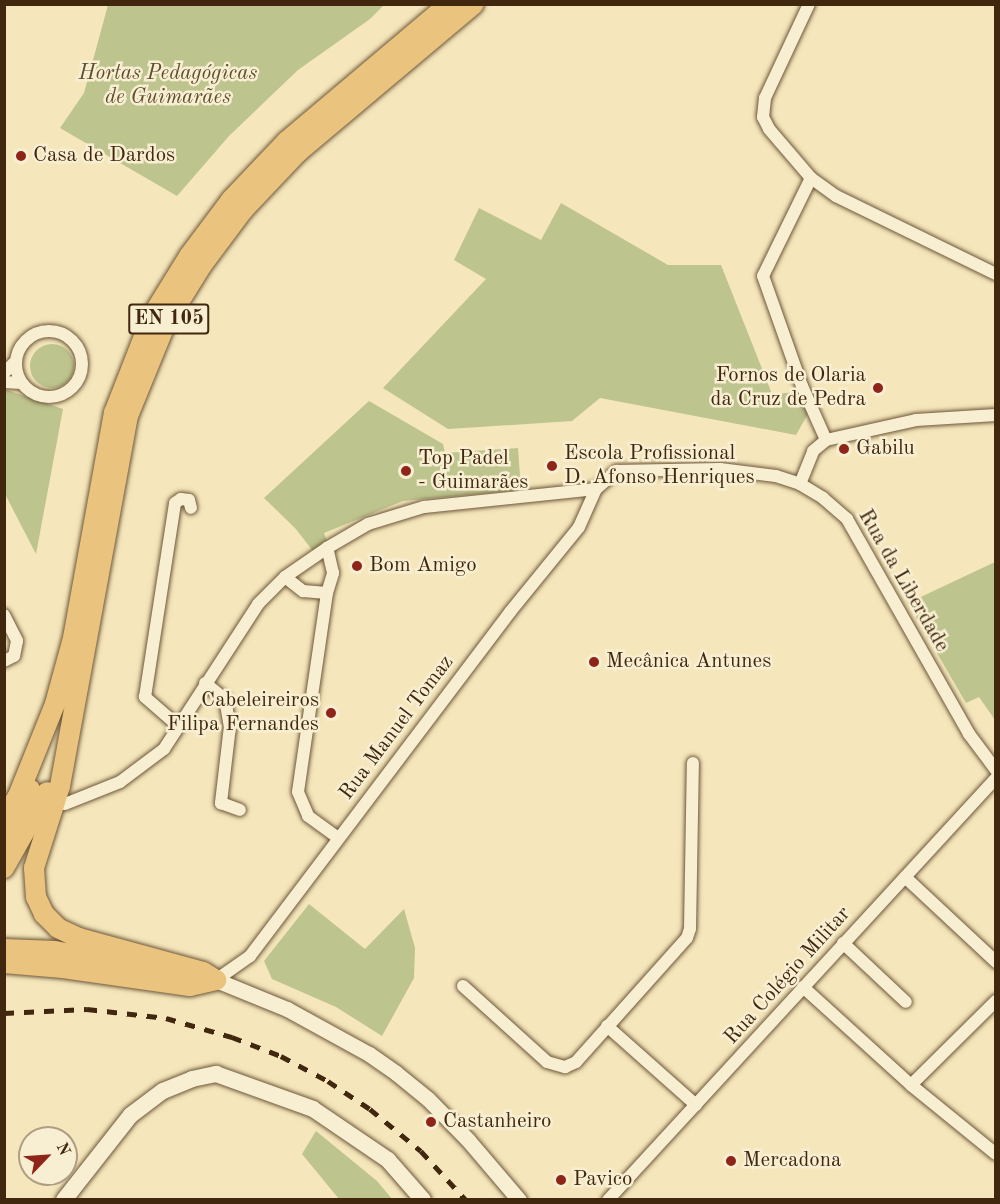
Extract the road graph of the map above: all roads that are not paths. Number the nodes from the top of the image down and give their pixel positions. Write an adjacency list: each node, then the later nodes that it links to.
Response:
1 (449, 4): 23 (main road, EN 105)
2 (474, 4): 22 (main road, EN 105)
3 (810, 4): 4 (street)
4 (811, 178): 5 (street); 11 (street)
5 (996, 274)
6 (16, 361): 7 (street); 9 (street); 9 (street)
7 (4, 373)
8 (4, 382): 9 (street)
9 (22, 383)
10 (996, 415): 11 (street)
11 (826, 440): 12 (street)
12 (800, 484): 13 (street, Rua da Liberdade); 25 (street, Rua da Liberdade)
13 (596, 489): 15 (street); 30 (street, Rua Manuel Tomaz)
14 (191, 508): 21 (street)
15 (327, 548): 16 (street); 17 (street)
16 (285, 577): 17 (street); 20 (street)
17 (327, 593): 30 (street)
18 (4, 615): 19 (street)
19 (4, 661)
20 (205, 683): 21 (street); 28 (street)
21 (177, 725): 27 (street)
22 (68, 746): 32 (main road, EN 105); 40 (main road)
23 (39, 747): 29 (main road, EN 105); 31 (main road)
24 (693, 763): 45 (street)
25 (996, 770)
26 (996, 778): 33 (street, Rua Colégio Militar)
27 (65, 804)
28 (240, 810)
29 (4, 819)
30 (338, 838): 40 (street, Rua Manuel Tomaz)
31 (4, 840)
32 (4, 868)
33 (905, 877): 34 (street, Rua Colégio Militar); 36 (street)
34 (843, 943): 42 (street, Rua Colégio Militar); 44 (street)
35 (4, 949): 40 (main road)
36 (996, 962)
37 (4, 963): 38 (main road)
38 (41, 966): 39 (main road); 40 (main road)
39 (4, 971)
40 (216, 980): 51 (street)
41 (463, 986): 45 (street)
42 (803, 987): 46 (street); 47 (street, Rua Colégio Militar)
43 (996, 1001): 46 (street)
44 (906, 1002)
45 (607, 1026): 47 (street)
46 (911, 1085): 48 (street)
47 (696, 1105): 52 (street, Rua Colégio Militar)
48 (996, 1155)
49 (64, 1200): 50 (main road)
50 (423, 1200)
51 (519, 1200)
52 (608, 1200)

